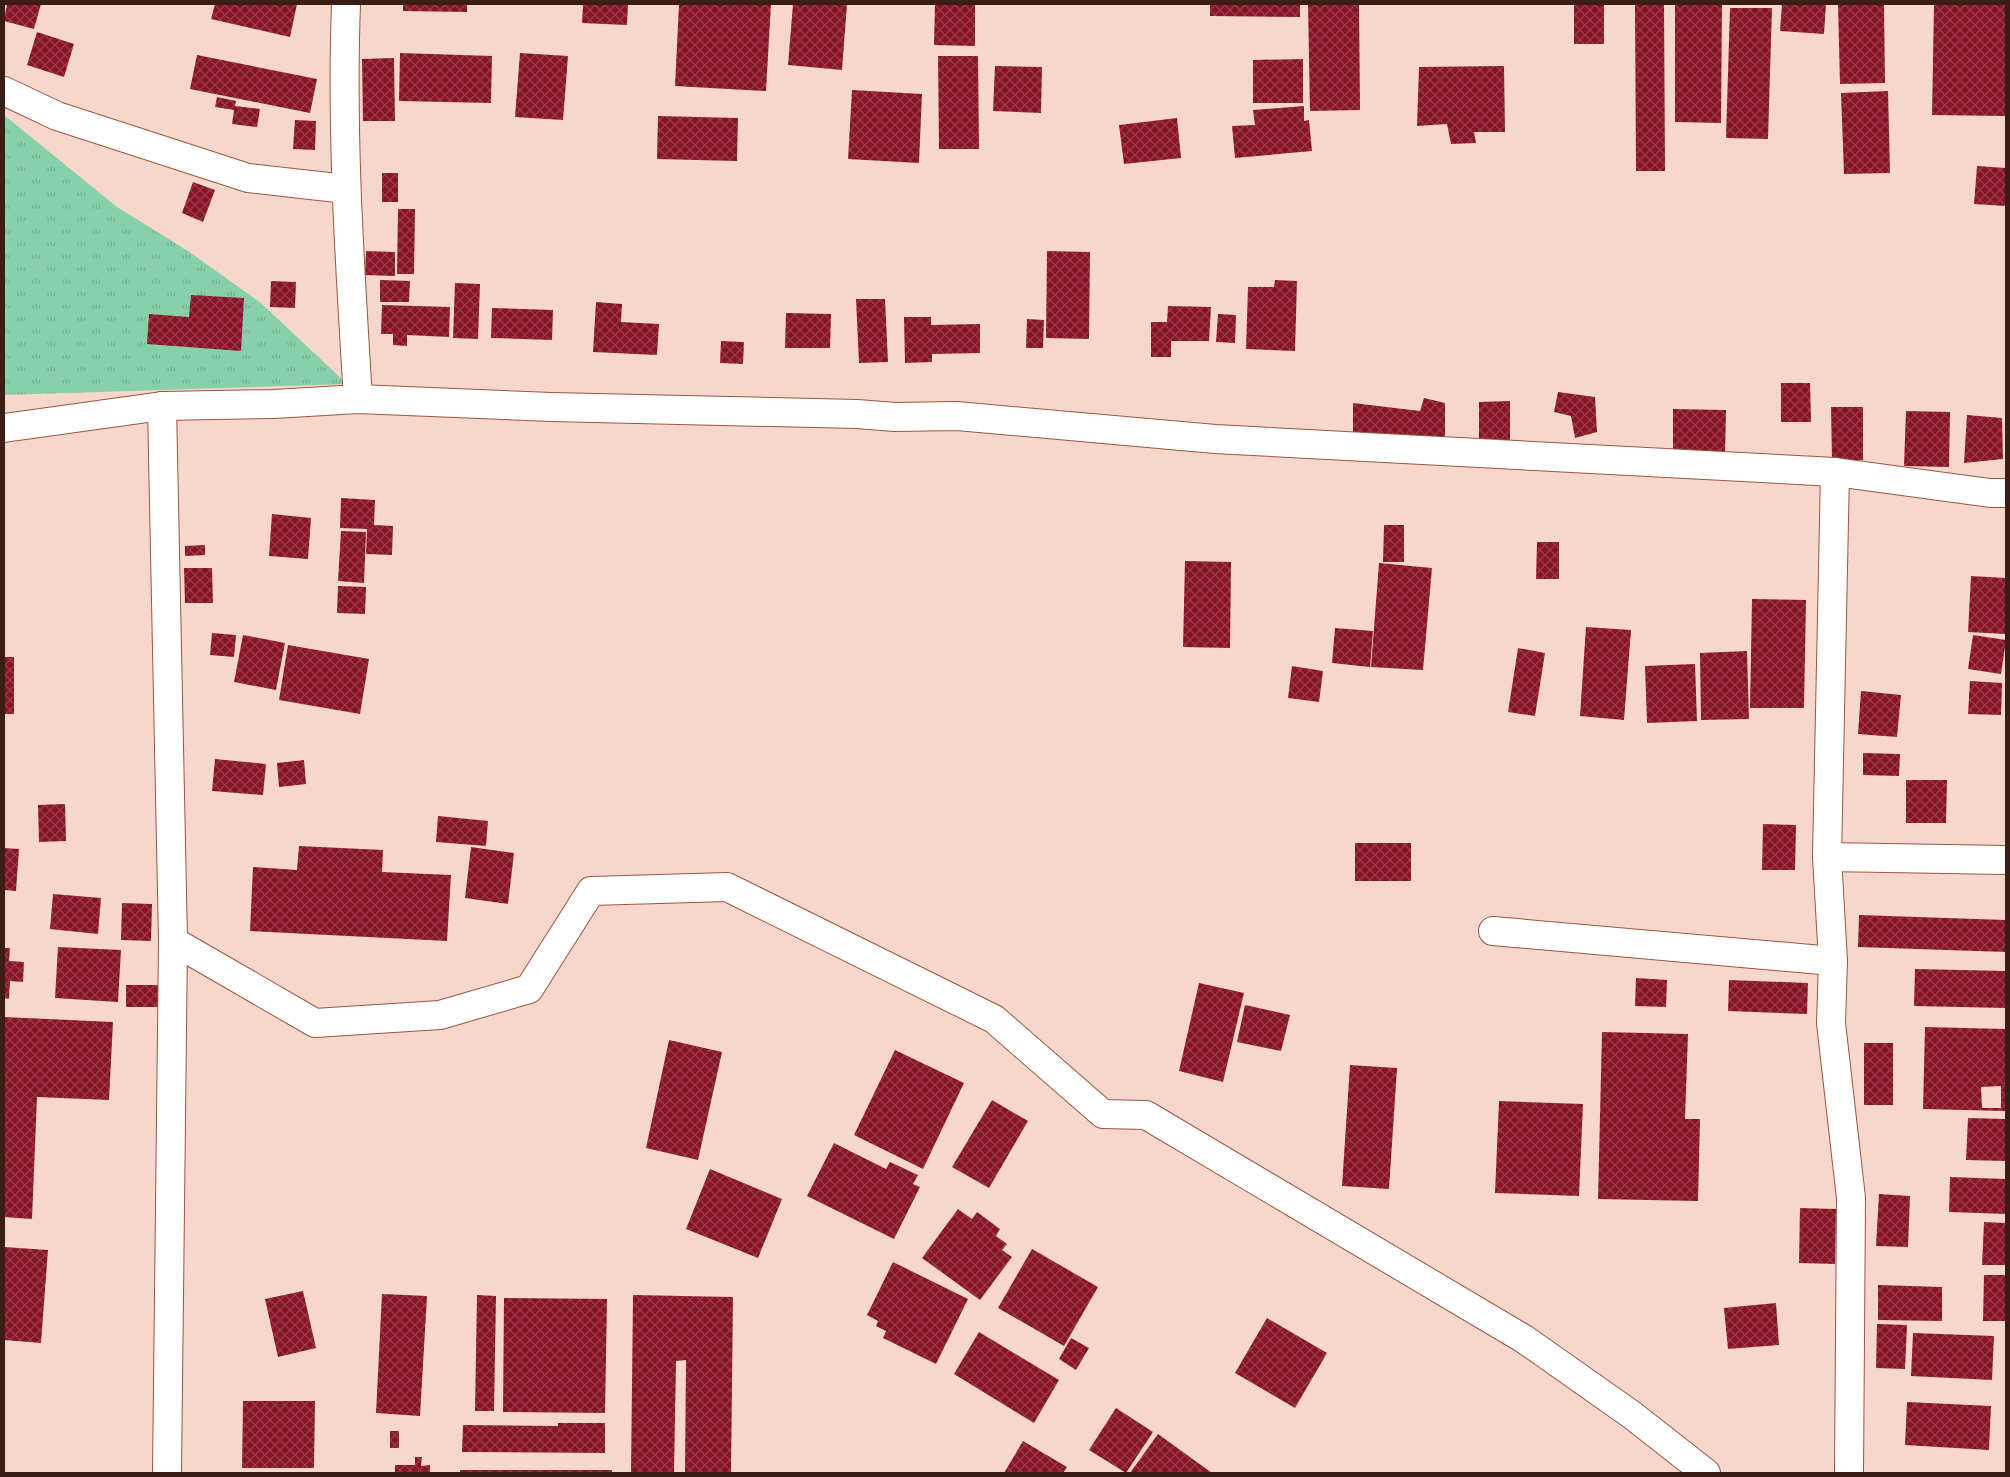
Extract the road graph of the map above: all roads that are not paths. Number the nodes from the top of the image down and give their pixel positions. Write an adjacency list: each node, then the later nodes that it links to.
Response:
1 (346, 4): 3 (street)
2 (4, 91): 3 (street)
3 (346, 189): 4 (street)
4 (358, 399): 5 (street); 7 (street)
5 (162, 406): 6 (street); 12 (street)
6 (4, 428)
7 (1835, 472): 8 (street); 9 (street)
8 (2006, 493)
9 (1827, 857): 10 (street); 13 (street)
10 (2006, 860)
11 (1493, 931): 13 (street)
12 (173, 941): 14 (street); 15 (street)
13 (1833, 961): 16 (street)
14 (167, 1473)
15 (1706, 1473)
16 (1849, 1473)

